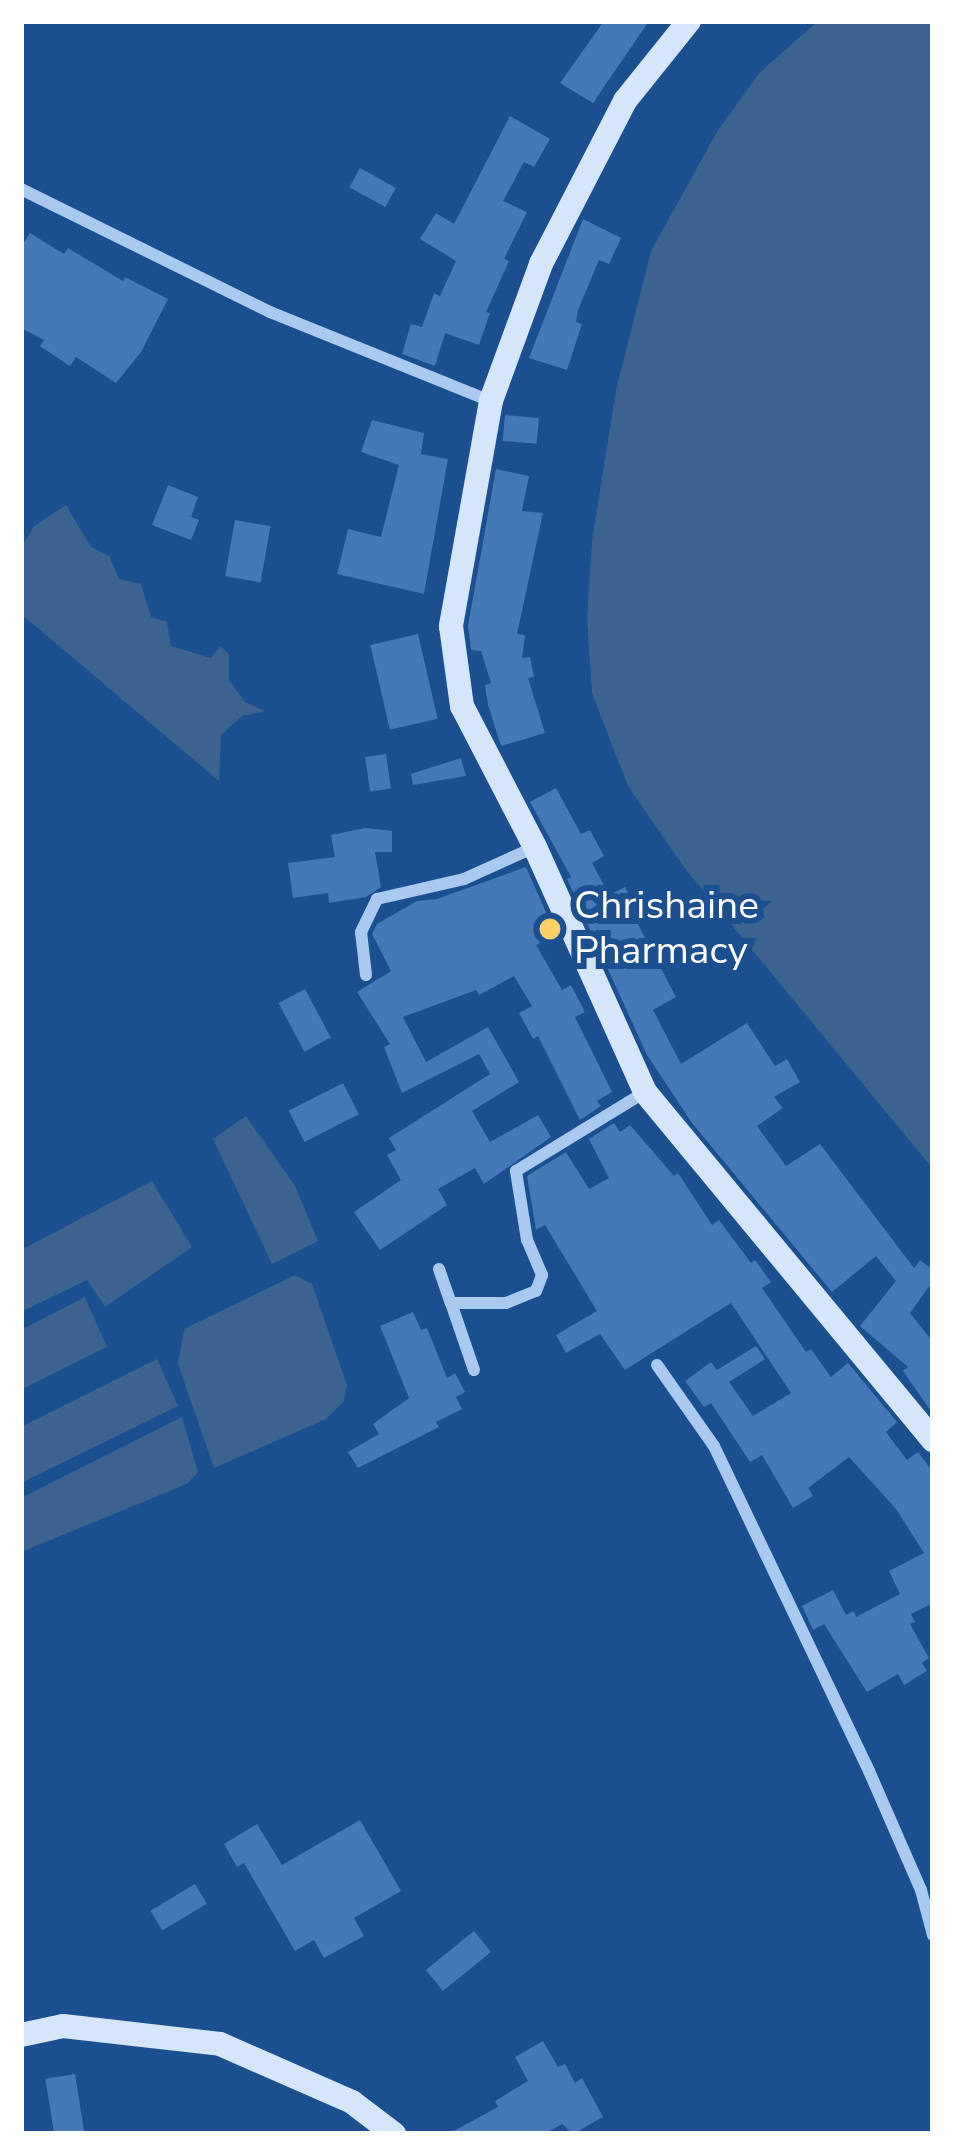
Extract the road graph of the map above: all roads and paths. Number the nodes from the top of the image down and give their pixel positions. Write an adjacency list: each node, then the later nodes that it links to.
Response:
1 (689, 21): 3 (main road)
2 (21, 189): 3 (street)
3 (491, 401): 4 (main road)
4 (535, 848): 5 (street); 6 (main road)
5 (366, 975)
6 (644, 1092): 8 (street); 11 (main road)
7 (439, 1269): 8 (street)
8 (451, 1303): 10 (street)
9 (657, 1365): 12 (street)
10 (474, 1370)
11 (933, 1440)
12 (933, 1935)
13 (21, 2035): 14 (main road)
14 (394, 2134)

